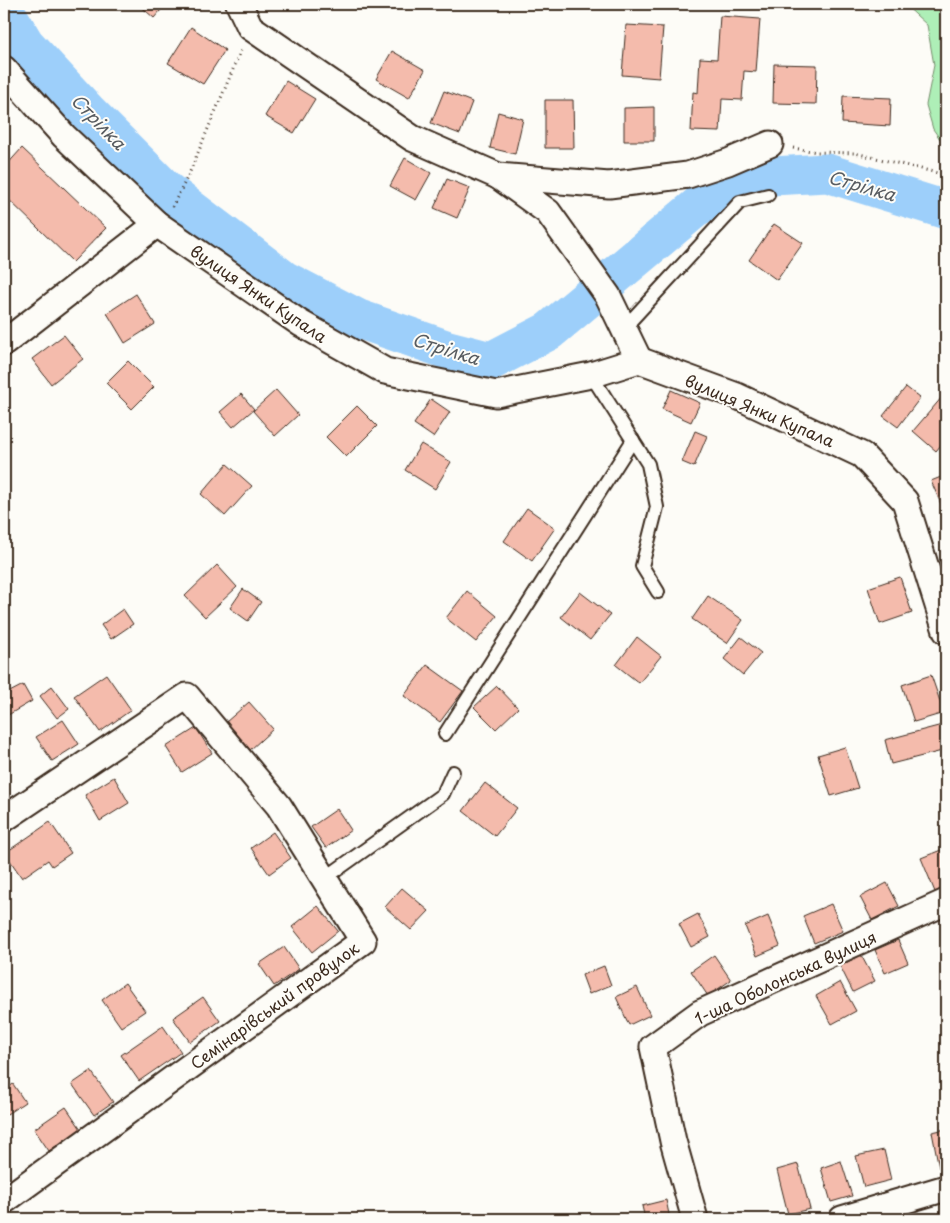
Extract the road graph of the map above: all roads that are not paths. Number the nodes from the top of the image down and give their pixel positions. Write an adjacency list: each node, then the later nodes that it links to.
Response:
1 (239, 4): 4 (street)
2 (4, 70): 6 (street, вулиця Янки Купала)
3 (770, 144): 4 (street)
4 (498, 176): 7 (street)
5 (768, 194): 7 (lane)
6 (164, 217): 8 (street); 10 (street, вулиця Янки Купала)
7 (624, 328): 9 (street)
8 (4, 342)
9 (639, 360): 10 (street, вулиця Янки Купала); 13 (street, вулиця Янки Купала)
10 (591, 375): 11 (lane)
11 (633, 440): 12 (lane); 14 (lane)
12 (658, 592)
13 (946, 631)
14 (444, 734)
15 (452, 772): 17 (lane)
16 (4, 819): 17 (street, Семінарівський провулок)
17 (324, 878): 20 (street, Семінарівський провулок)
18 (946, 902): 21 (street, 1-ша Оболонська вулиця)
19 (946, 1188): 22 (street)
20 (4, 1201)
21 (695, 1219)
22 (842, 1219)

